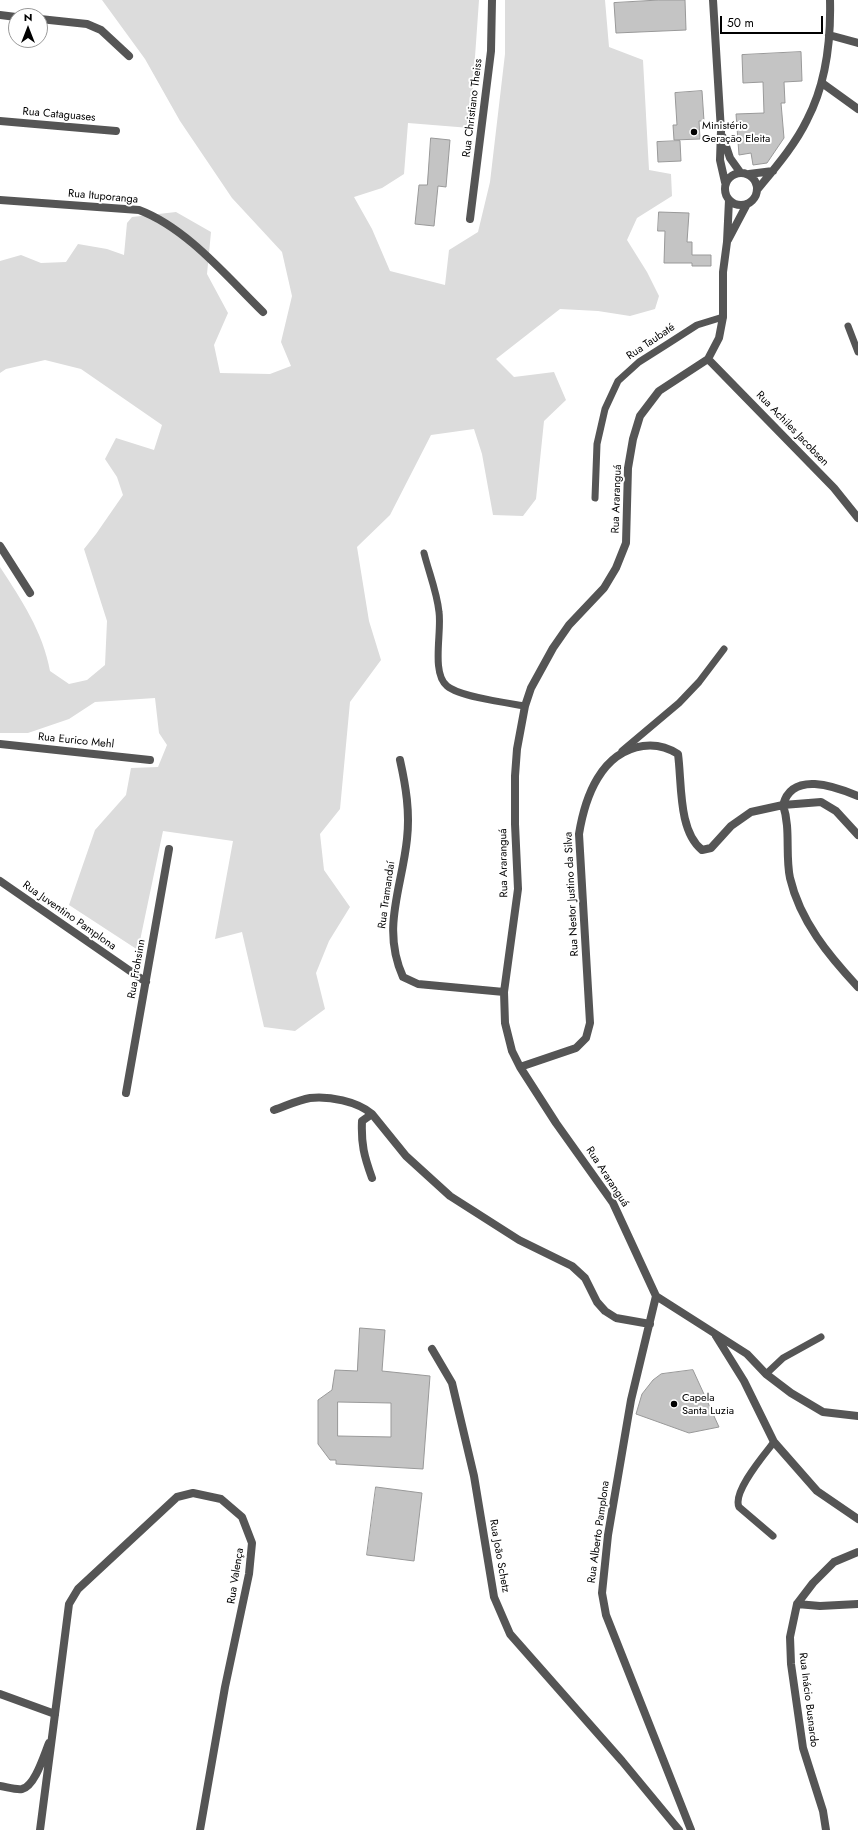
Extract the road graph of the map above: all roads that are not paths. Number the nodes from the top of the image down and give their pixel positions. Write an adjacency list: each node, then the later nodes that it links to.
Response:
1 (492, 0): 21 (street, Rua Christiano Theiss)
2 (713, 0): 12 (street)
3 (830, 0): 5 (street)
4 (48, 20): 7 (street)
5 (829, 35): 6 (street); 8 (street)
6 (858, 43)
7 (129, 56)
8 (822, 83): 9 (street); 13 (street)
9 (858, 109)
10 (0, 121): 11 (street, Rua Cataguases)
11 (116, 131)
12 (721, 131): 14 (street); 16 (street)
13 (773, 171): 15 (street); 17 (street)
14 (740, 172): 15 (street); 16 (street)
15 (749, 174): 17 (street)
16 (725, 182): 19 (street)
17 (757, 190): 20 (street)
18 (0, 200): 23 (street, Rua Ituporanga)
19 (729, 200): 20 (street); 22 (street, Rua Araranguá)
20 (747, 204): 22 (street, Rua Araranguá)
21 (470, 219)
22 (727, 242): 24 (street, Rua Araranguá)
23 (263, 312)
24 (723, 317): 27 (street, Rua Araranguá); 28 (lane, Rua Taubaté)
25 (848, 326): 26 (lane)
26 (858, 352)
27 (708, 359): 29 (street, Rua Achiles Jacobsen); 34 (street, Rua Araranguá)
28 (595, 498)
29 (858, 518)
30 (0, 546): 32 (street)
31 (424, 553): 34 (lane)
32 (30, 594)
33 (724, 649): 36 (lane)
34 (525, 706): 46 (street, Rua Araranguá)
35 (0, 744): 37 (street, Rua Eurico Mehl)
36 (617, 755): 40 (street, Rua Nestor Justino da Silva); 47 (street, Rua Nestor Justino da Silva)
37 (150, 760)
38 (400, 760): 46 (street, Rua Tramandaí)
39 (858, 796): 40 (street)
40 (783, 805): 41 (street); 45 (street)
41 (858, 834)
42 (169, 849): 44 (street, Rua Frohsinn)
43 (0, 881): 44 (street, Rua Juventino Pamplona)
44 (146, 982): 48 (street, Rua Frohsinn)
45 (858, 987)
46 (504, 992): 47 (street, Rua Araranguá)
47 (520, 1067): 52 (street, Rua Araranguá)
48 (126, 1093)
49 (274, 1110): 50 (street)
50 (372, 1114): 51 (street); 53 (street)
51 (372, 1178)
52 (656, 1296): 53 (street, Rua Alberto Pamplona); 54 (street)
53 (650, 1324): 72 (street, Rua Alberto Pamplona)
54 (714, 1333): 57 (street); 59 (street)
55 (821, 1337): 57 (lane)
56 (432, 1349): 71 (street, Rua João Schetz)
57 (766, 1374): 58 (street)
58 (858, 1416)
59 (774, 1442): 60 (street); 61 (lane)
60 (858, 1519)
61 (773, 1536)
62 (858, 1552): 63 (street, Rua Inácio Busnardo)
63 (797, 1604): 64 (street); 73 (street, Rua Inácio Busnardo)
64 (858, 1604)
65 (0, 1694): 66 (street)
66 (55, 1714): 67 (street, Rua Valença); 70 (street, Rua Valença)
67 (54, 1731): 68 (street); 69 (street, Rua Valença)
68 (0, 1786)
69 (40, 1830)
70 (200, 1830)
71 (679, 1830)
72 (691, 1830)
73 (826, 1830)

